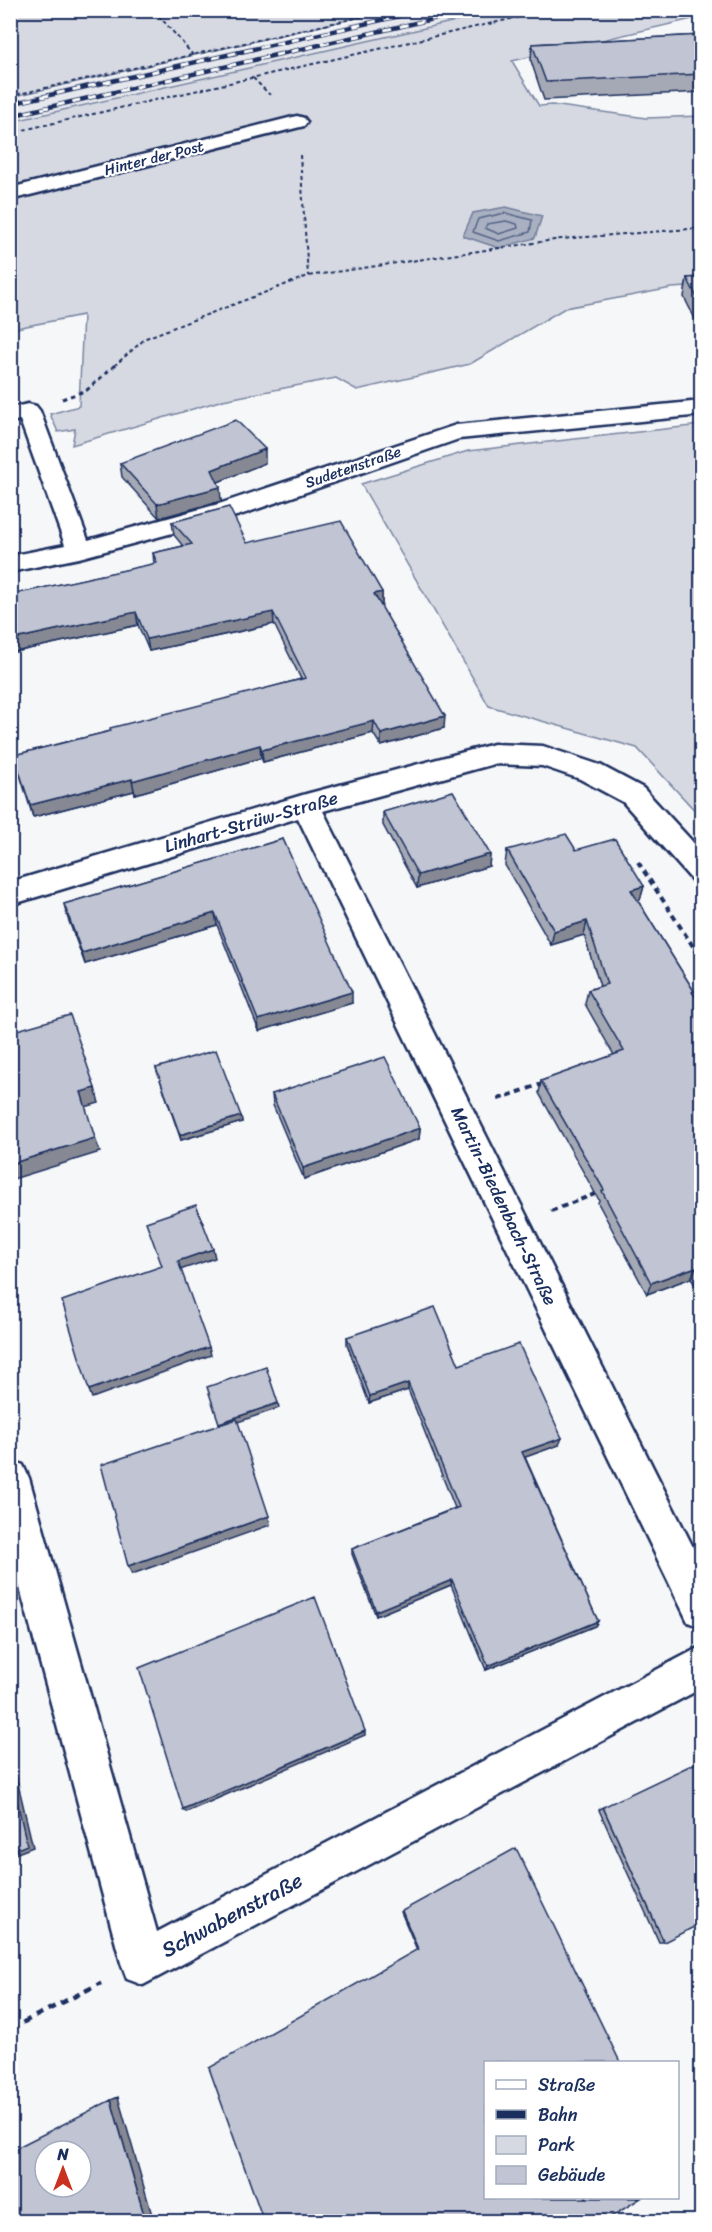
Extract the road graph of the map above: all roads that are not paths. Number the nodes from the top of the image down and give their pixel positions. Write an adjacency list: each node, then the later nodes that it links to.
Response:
1 (297, 122): 2 (street, Hinter der Post)
2 (10, 194)
3 (702, 408): 5 (street, Sudetenstraße)
4 (19, 413): 5 (street)
5 (79, 550): 6 (street, Sudetenstraße)
6 (10, 564)
7 (306, 805): 8 (street, Linhart-Strüw-Straße); 9 (street, Linhart-Strüw-Straße); 11 (street, Martin-Biedenbach-Straße)
8 (702, 872)
9 (10, 894)
10 (10, 1478): 12 (street, Schwabenstraße)
11 (702, 1608)
12 (702, 1666)

